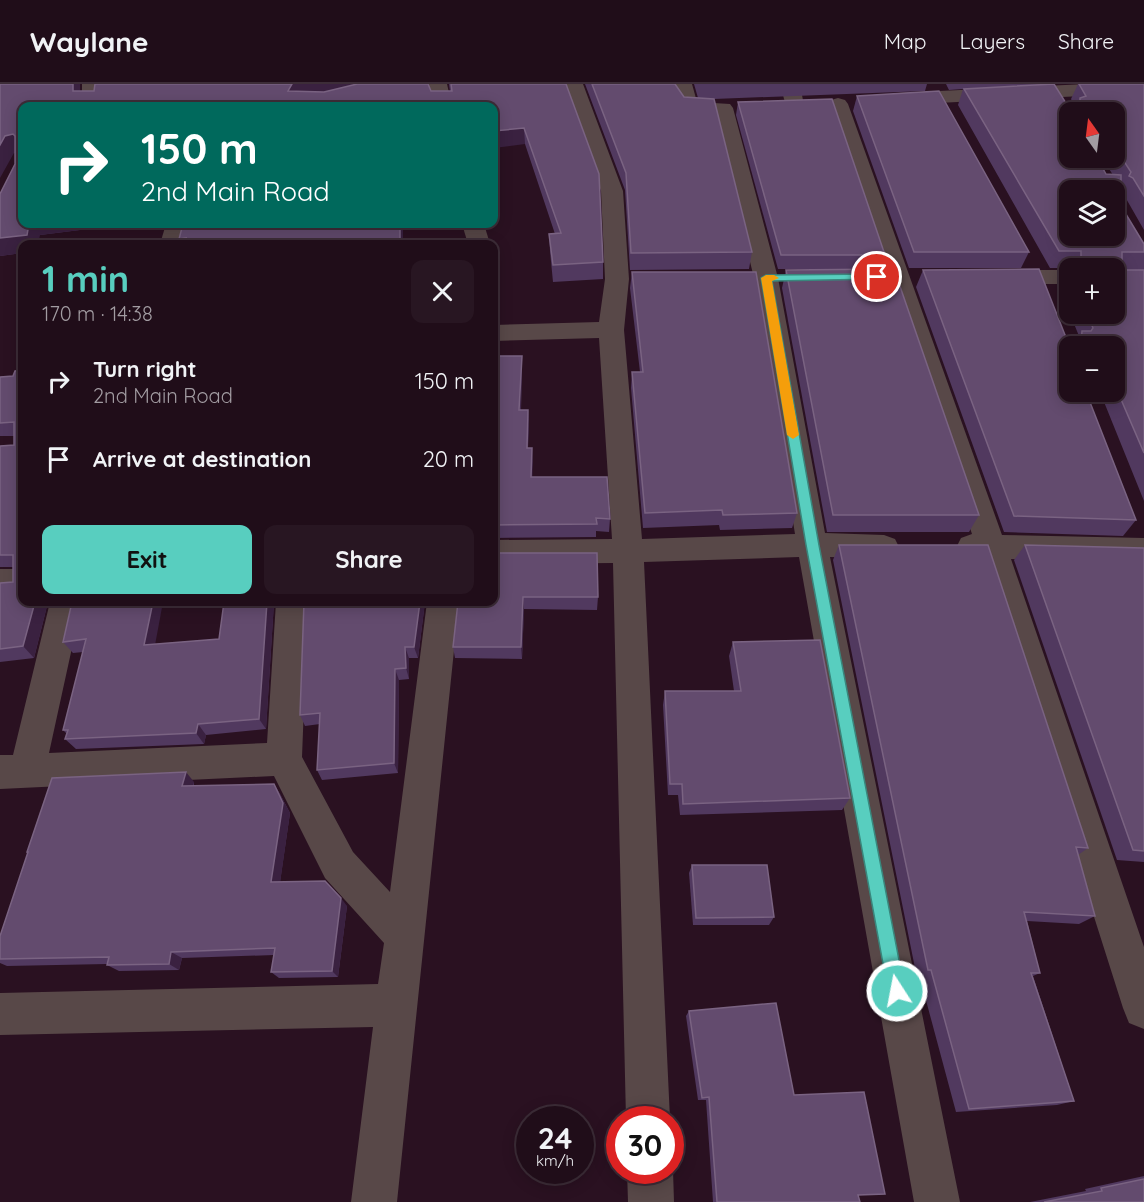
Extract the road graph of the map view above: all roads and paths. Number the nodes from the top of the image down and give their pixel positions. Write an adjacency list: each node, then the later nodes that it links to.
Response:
1 (92, 84): 10 (street)
2 (437, 84): 11 (street)
3 (573, 84): 20 (street)
4 (682, 84): 23 (street)
5 (790, 84): 16 (street)
6 (1144, 87): 7 (street)
7 (1052, 88): 8 (street); 13 (street)
8 (938, 90): 9 (street); 17 (street)
9 (884, 100)
10 (91, 102)
11 (442, 102)
12 (861, 102): 14 (street)
13 (1060, 102)
14 (838, 104): 16 (street); 26 (street)
15 (774, 106): 16 (street)
16 (794, 106)
17 (952, 116)
18 (970, 277): 19 (street)
19 (1059, 277)
20 (611, 330): 21 (street); 27 (street)
21 (498, 333)
22 (1141, 540): 26 (street)
23 (812, 545): 24 (street); 27 (street); 44 (street)
24 (909, 546)
25 (944, 546): 26 (street)
26 (991, 546): 38 (street)
27 (628, 551): 28 (street); 40 (street)
28 (498, 552)
29 (18, 581): 30 (street)
30 (0, 582)
31 (65, 606): 35 (street)
32 (292, 606): 34 (street)
33 (443, 606): 36 (street)
34 (284, 759): 35 (street); 36 (street)
35 (13, 771)
36 (405, 938): 37 (street)
37 (398, 1005): 39 (street); 42 (street)
38 (1144, 1008)
39 (0, 1014)
40 (648, 1106)
41 (650, 1184): 43 (street)
42 (374, 1202)
43 (651, 1202)
44 (937, 1202)

